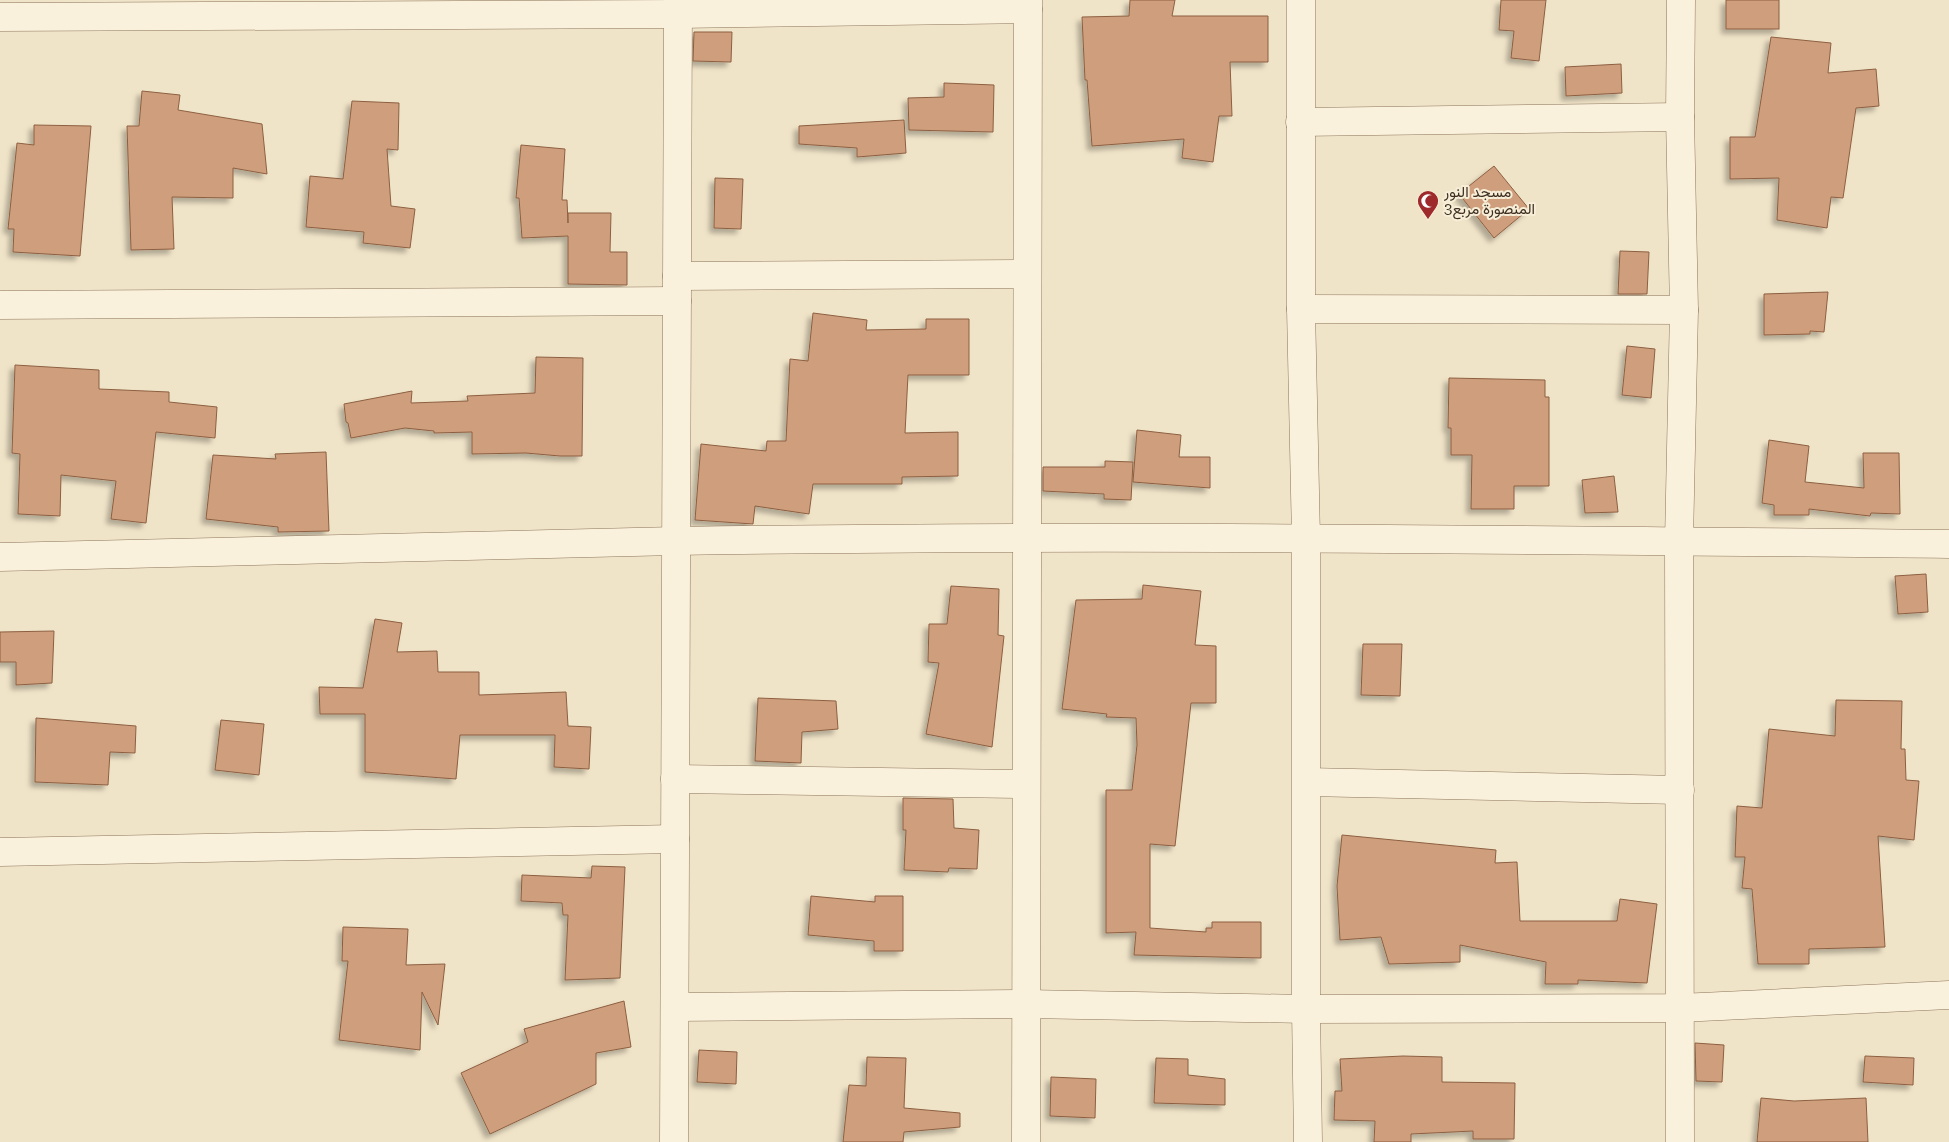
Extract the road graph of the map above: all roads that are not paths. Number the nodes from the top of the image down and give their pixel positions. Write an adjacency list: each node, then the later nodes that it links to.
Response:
1 (1301, 0): 8 (street)
2 (1681, 0): 7 (street)
3 (1028, 4): 4 (street); 9 (street)
4 (678, 7): 5 (street); 10 (street)
5 (263, 8): 6 (street)
6 (0, 17)
7 (1680, 117): 8 (street); 13 (street)
8 (1300, 122): 12 (street)
9 (1027, 274): 10 (street); 15 (street)
10 (677, 288): 11 (street); 16 (street)
11 (0, 305)
12 (1301, 308): 13 (street); 14 (street)
13 (1684, 310): 17 (street)
14 (1306, 538): 15 (street); 17 (street); 21 (street)
15 (1026, 539): 16 (street); 22 (street)
16 (677, 541): 19 (street); 20 (street)
17 (1679, 541): 18 (street); 23 (street)
18 (1949, 544)
19 (0, 557)
20 (675, 779): 22 (street); 24 (street)
21 (1307, 782): 23 (street); 30 (street)
22 (1026, 784): 27 (street)
23 (1680, 790): 29 (street)
24 (675, 839): 25 (street); 28 (street)
25 (0, 852)
26 (1949, 995): 29 (street)
27 (1026, 1004): 28 (street); 30 (street); 32 (street)
28 (674, 1007): 31 (street)
29 (1680, 1008): 30 (street); 34 (street)
30 (1306, 1009): 33 (street)
31 (674, 1142)
32 (1026, 1142)
33 (1308, 1142)
34 (1680, 1142)

